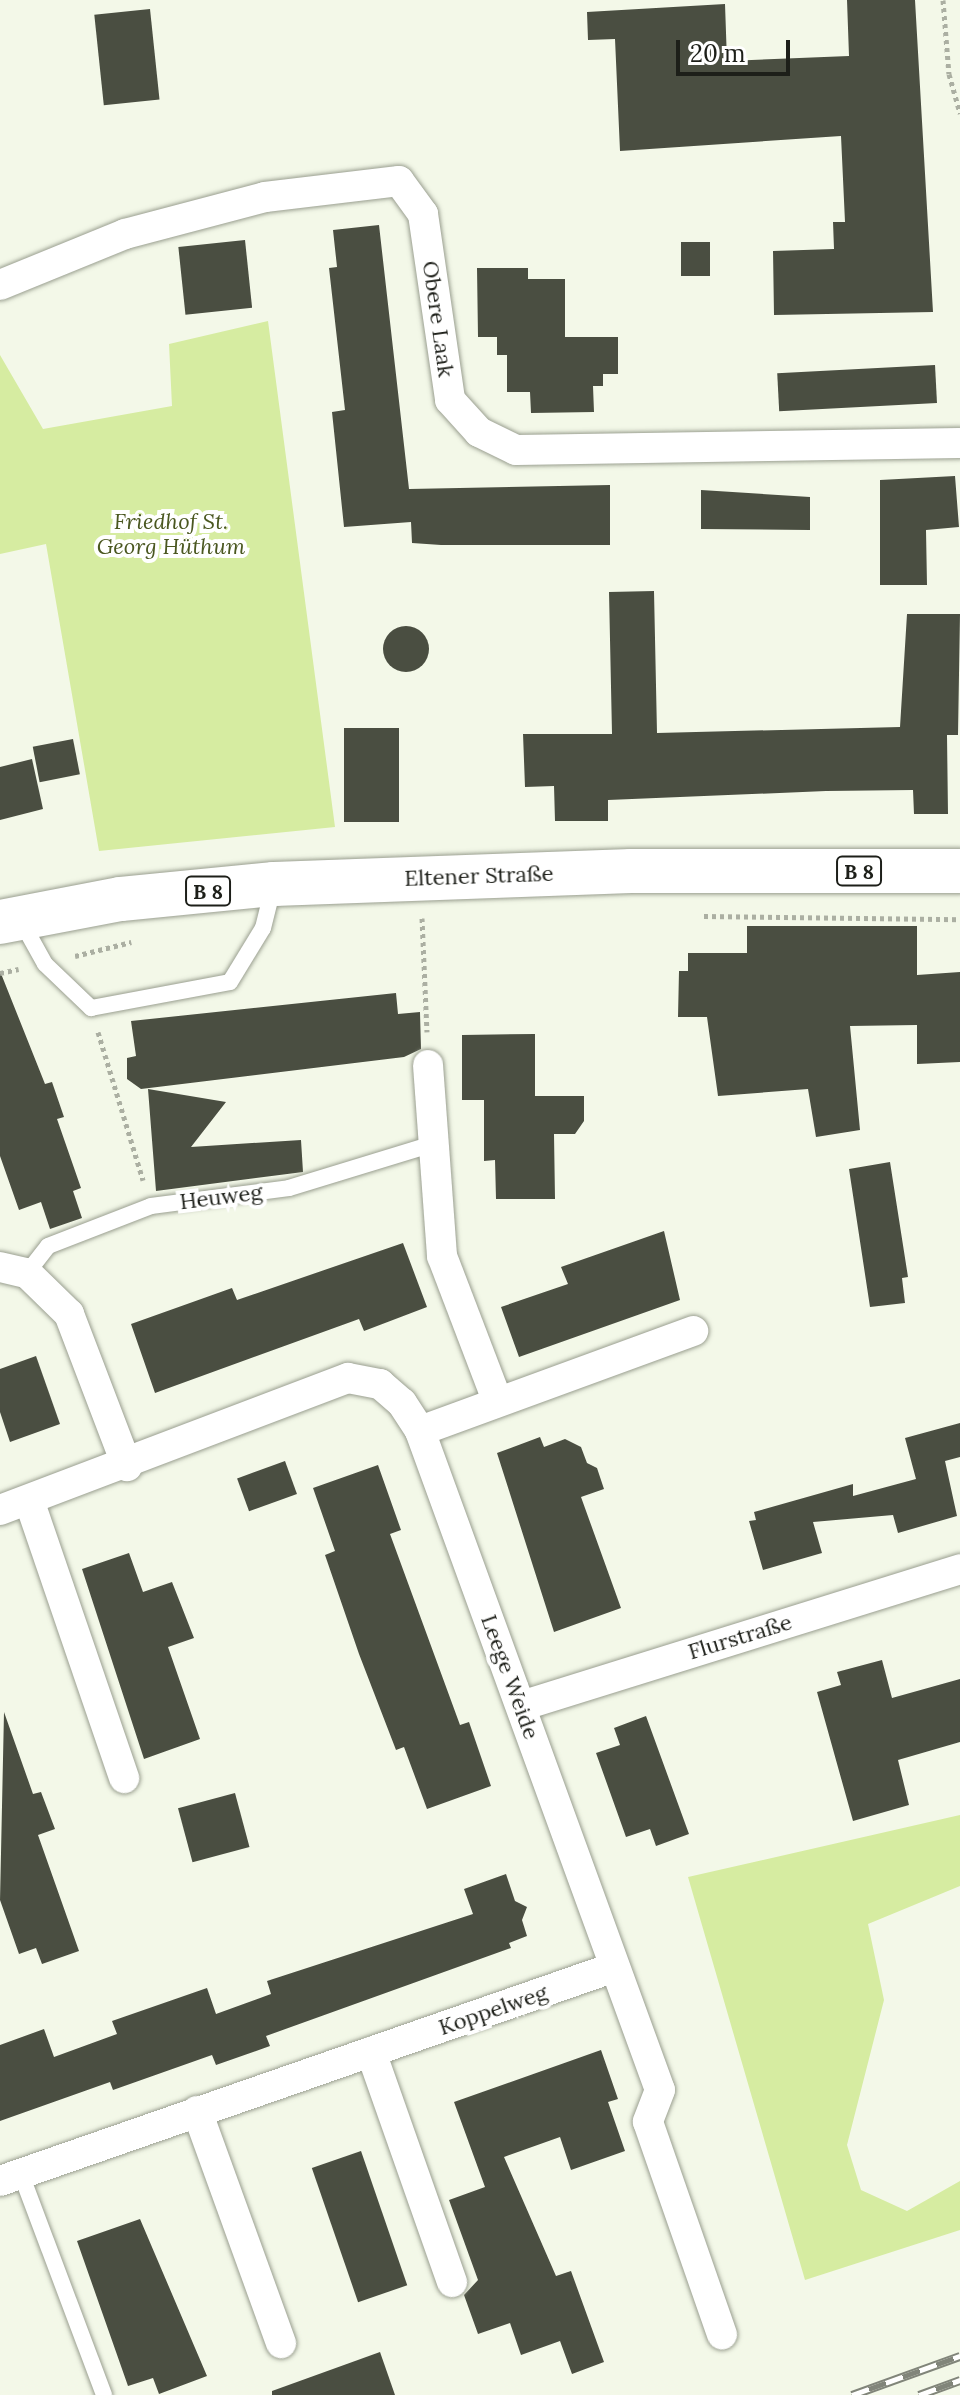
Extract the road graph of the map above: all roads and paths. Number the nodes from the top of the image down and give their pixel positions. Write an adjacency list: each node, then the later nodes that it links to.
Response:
1 (943, 0): 2 (path)
2 (960, 113)
3 (0, 285): 4 (street, Obere Laak)
4 (960, 443)
5 (960, 871): 6 (main road, Eltener Straße / B 8)
6 (274, 884): 12 (main road, Eltener Straße / B 8); 16 (lane)
7 (422, 913): 8 (path); 9 (path); 17 (path)
8 (438, 913)
9 (408, 914)
10 (691, 916): 11 (path)
11 (960, 919)
12 (9, 920): 14 (lane)
13 (145, 939): 14 (path)
14 (45, 964): 15 (path); 16 (lane)
15 (0, 973)
16 (91, 1008): 19 (path)
17 (428, 1065): 18 (street)
18 (430, 1145): 19 (lane, Heuweg); 22 (street)
19 (151, 1206): 20 (lane, Heuweg)
20 (13, 1270): 24 (street, Heuweg)
21 (693, 1331): 22 (street)
22 (497, 1400): 23 (street)
23 (420, 1431): 24 (street, Leege Weide); 28 (street, Leege Weide)
24 (127, 1466): 25 (street, Leege Weide)
25 (29, 1500): 26 (street, Leege Weide); 29 (street)
26 (0, 1510)
27 (960, 1569): 28 (street, Flurstraße)
28 (521, 1706): 30 (street, Leege Weide)
29 (124, 1778)
30 (615, 1967): 31 (street, Koppelweg); 35 (street, Leege Weide)
31 (371, 2052): 32 (street, Koppelweg); 34 (street)
32 (197, 2111): 33 (street, Koppelweg); 36 (street)
33 (10, 2178): 37 (lane)
34 (452, 2282)
35 (722, 2334)
36 (281, 2343)
37 (104, 2395)

